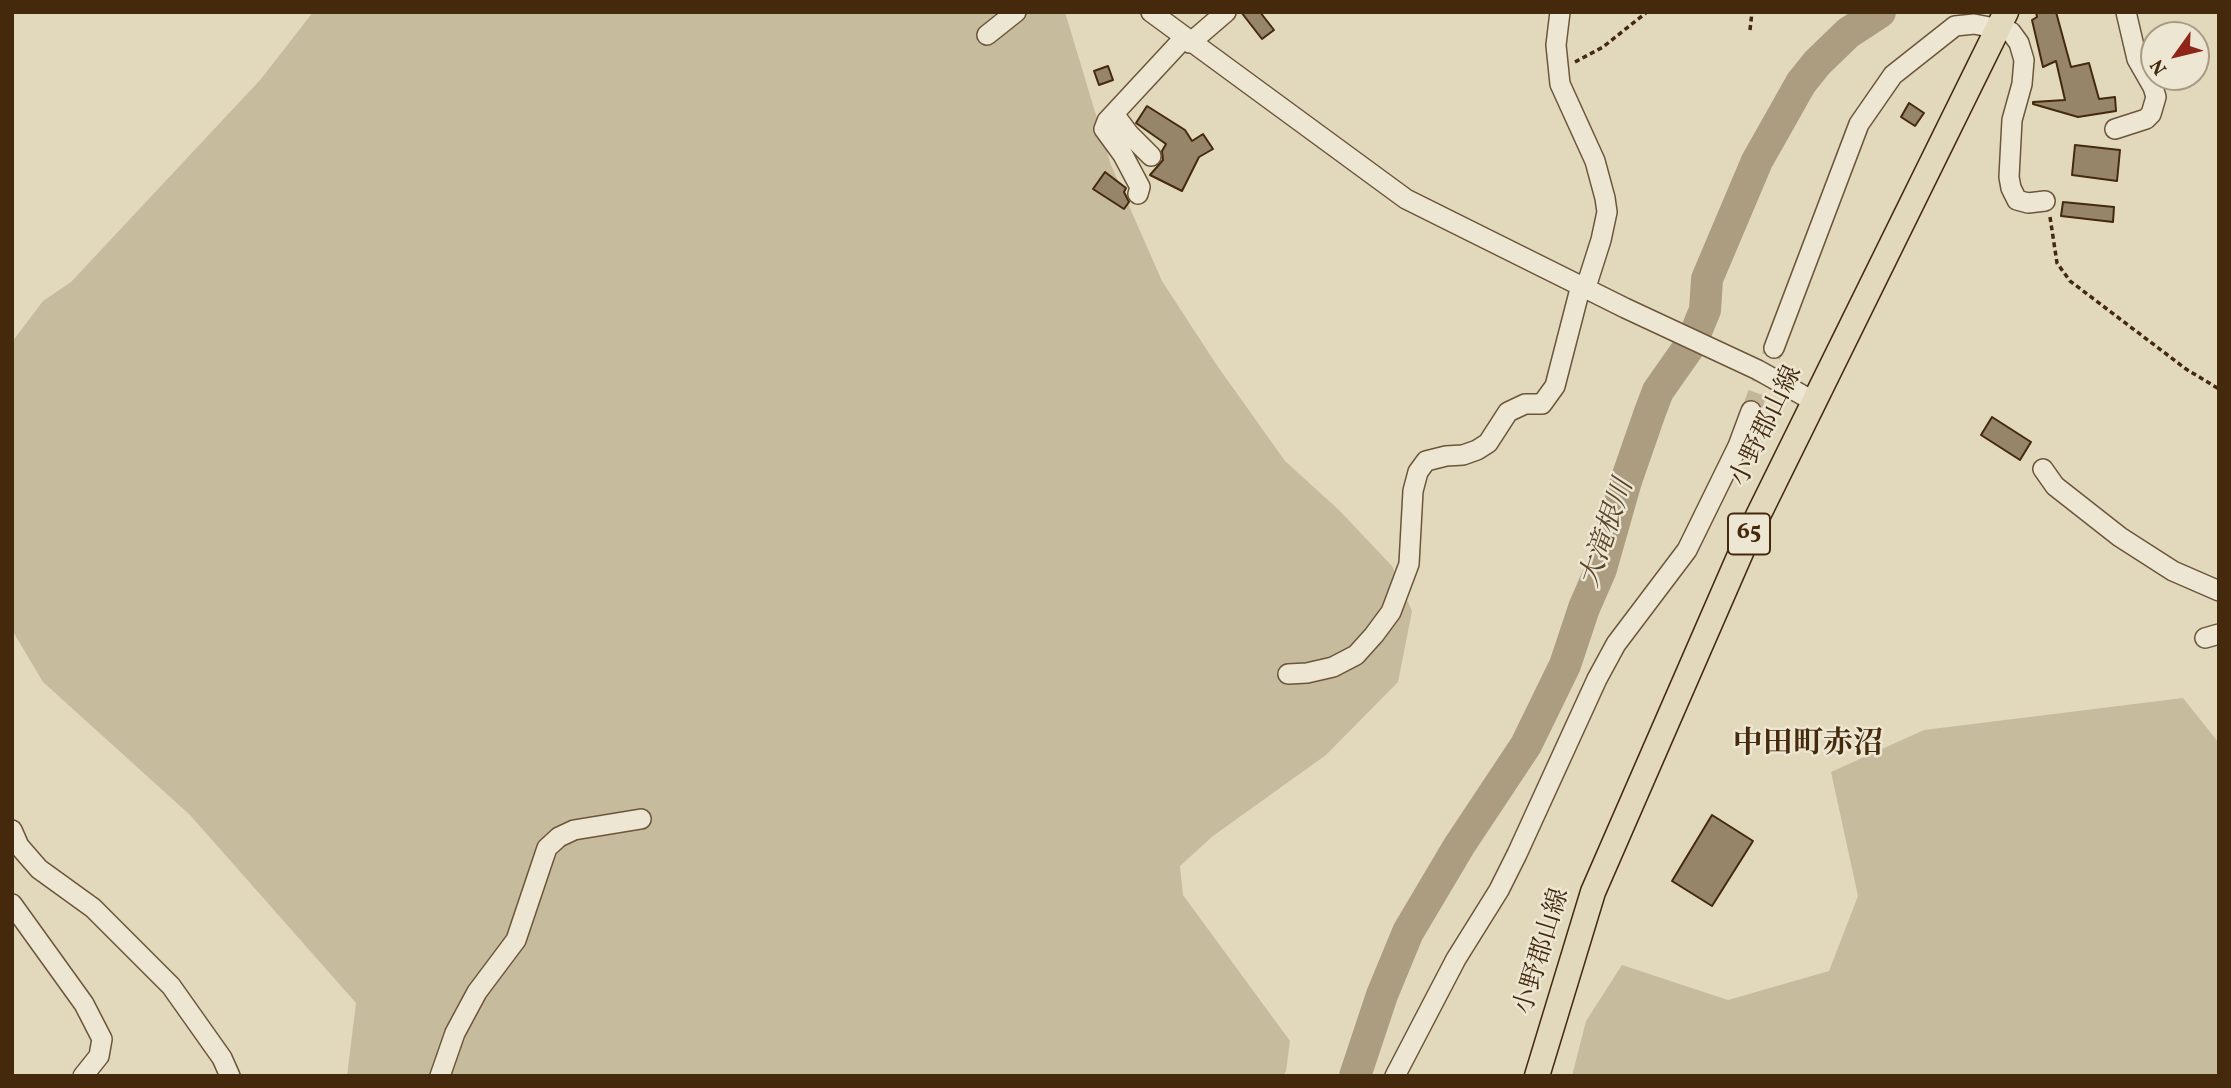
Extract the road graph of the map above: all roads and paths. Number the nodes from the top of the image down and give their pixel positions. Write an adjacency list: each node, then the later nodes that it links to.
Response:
1 (1016, 12): 10 (street)
2 (1151, 12): 11 (street)
3 (1226, 12): 11 (street)
4 (1560, 12): 12 (street)
5 (1647, 12): 12 (path)
6 (1752, 12): 9 (path)
7 (2126, 12): 14 (street)
8 (2003, 20): 17 (street); 19 (street); 21 (main road, 小野郡山線 / 65)
9 (1750, 30)
10 (987, 35)
11 (1187, 40): 13 (street); 18 (street)
12 (1556, 62): 18 (street)
13 (1114, 114): 15 (street); 16 (street)
14 (2115, 129)
15 (1151, 156)
16 (1138, 194)
17 (2045, 201): 20 (path)
18 (1583, 286): 21 (street); 25 (street)
19 (1773, 348)
20 (2219, 389)
21 (1813, 401): 33 (main road, 小野郡山線 / 65)
22 (1751, 411): 32 (street)
23 (2043, 469): 24 (street)
24 (2219, 591)
25 (1288, 674)
26 (641, 819): 31 (street)
27 (12, 830): 30 (street)
28 (12, 904): 29 (street)
29 (83, 1076)
30 (230, 1076)
31 (440, 1076)
32 (1395, 1076)
33 (1537, 1076)

